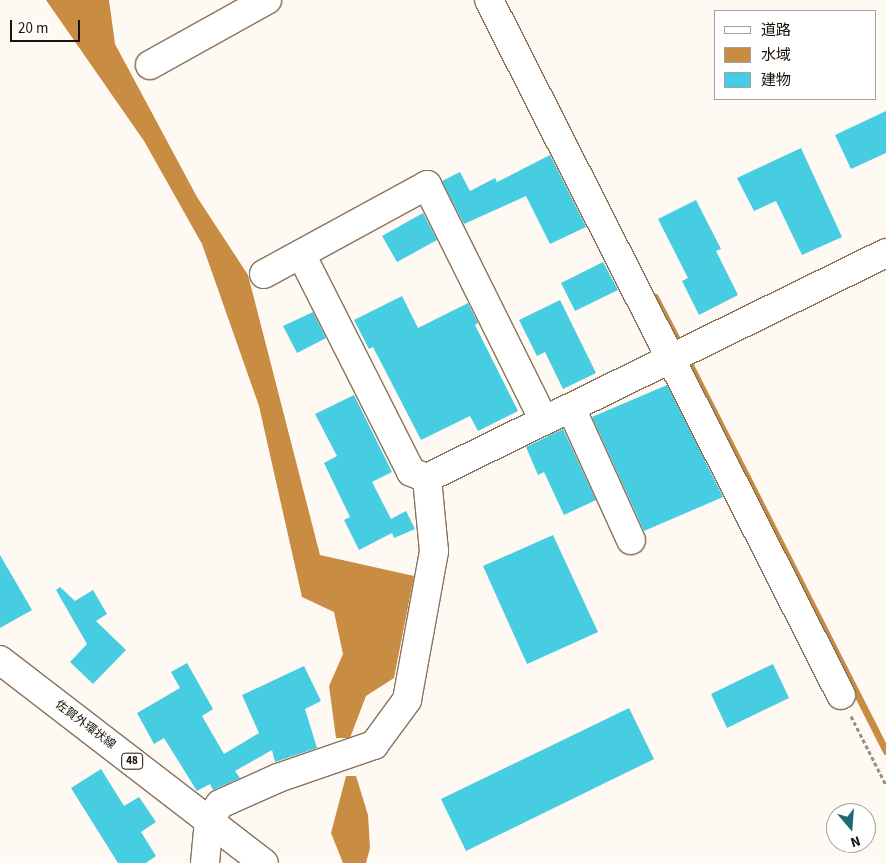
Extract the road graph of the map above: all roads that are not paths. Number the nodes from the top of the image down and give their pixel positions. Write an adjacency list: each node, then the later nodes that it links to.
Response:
1 (267, 0): 3 (street)
2 (489, 0): 7 (street)
3 (150, 65)
4 (886, 253): 7 (street)
5 (301, 254): 6 (street); 9 (street); 10 (street)
6 (264, 274)
7 (679, 354): 8 (street); 13 (street)
8 (571, 408): 9 (street); 11 (street)
9 (544, 421): 10 (street)
10 (427, 478): 14 (street)
11 (631, 540)
12 (0, 660): 14 (street, 佐賀外環状線 / 48)
13 (841, 695)
14 (209, 820): 15 (street); 16 (street, 佐賀外環状線 / 48)
15 (205, 863)
16 (264, 863)

